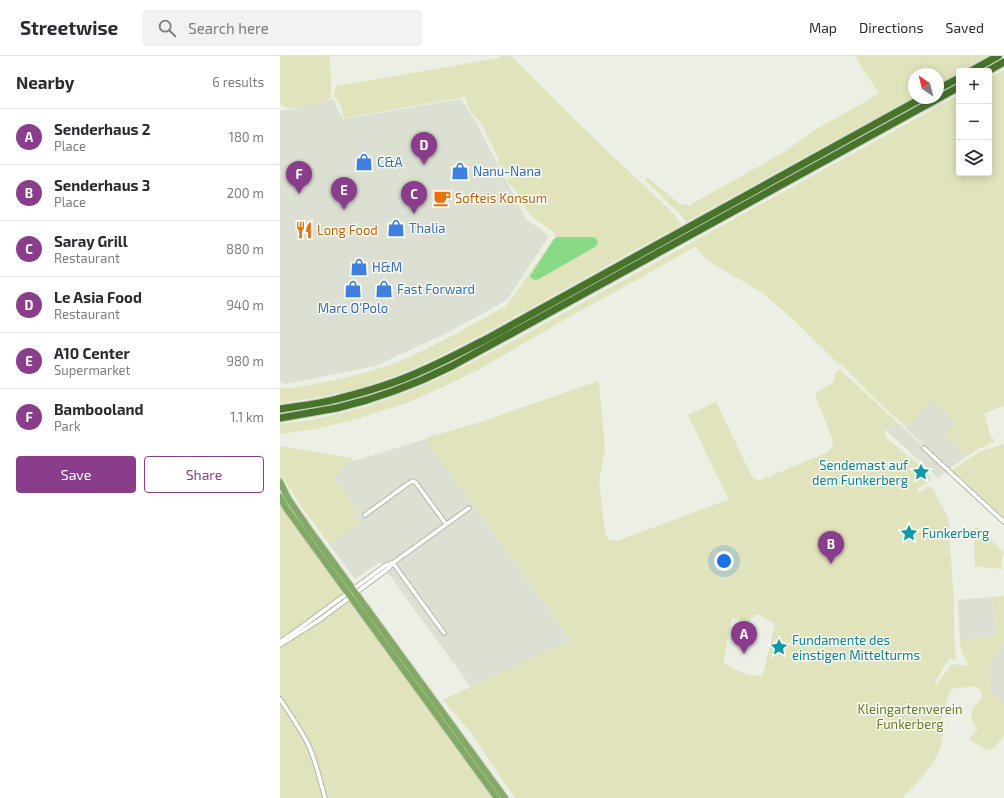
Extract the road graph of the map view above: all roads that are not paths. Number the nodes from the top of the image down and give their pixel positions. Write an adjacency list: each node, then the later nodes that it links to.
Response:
1 (998, 56): 3 (highway)
2 (1004, 62): 4 (highway)
3 (976, 68)
4 (992, 69)
5 (956, 80): 6 (highway)
6 (944, 86)
7 (956, 89): 10 (highway)
8 (911, 104): 9 (highway)
9 (280, 409)
10 (280, 418)
11 (924, 448): 17 (street)
12 (280, 482): 13 (main road)
13 (282, 492): 20 (main road)
14 (280, 496): 20 (main road)
15 (468, 508): 18 (street)
16 (365, 515): 18 (street)
17 (1004, 522)
18 (446, 524): 19 (street)
19 (393, 563): 20 (street); 21 (street)
20 (352, 593): 22 (street); 23 (street); 26 (main road); 27 (main road)
21 (444, 633)
22 (280, 642)
23 (280, 645)
24 (280, 699): 25 (street)
25 (325, 798)
26 (497, 798)
27 (504, 798)

